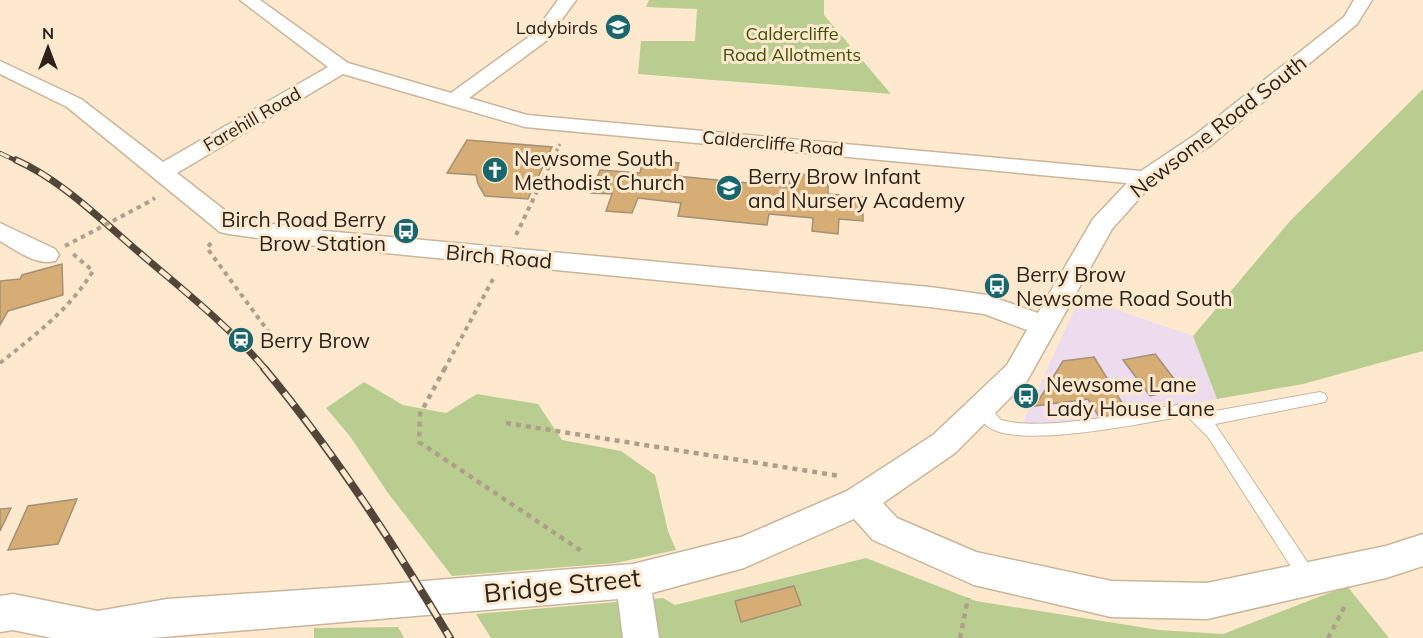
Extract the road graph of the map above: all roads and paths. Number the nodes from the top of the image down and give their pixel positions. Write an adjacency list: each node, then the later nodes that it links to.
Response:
1 (249, 0): 5 (street, Caldercliffe Road)
2 (567, 0): 6 (street)
3 (1363, 0): 9 (street, Newsome Road South)
4 (0, 67): 8 (street)
5 (341, 67): 6 (street, Caldercliffe Road); 8 (street, Farehill Road)
6 (454, 100): 7 (street, Caldercliffe Road)
7 (570, 125): 9 (street, Caldercliffe Road); 14 (path)
8 (163, 172): 11 (street)
9 (1145, 178): 15 (street, Newsome Road South)
10 (145, 204): 13 (path, bridge)
11 (229, 226): 14 (street, Birch Road); 16 (path)
12 (0, 231): 13 (street)
13 (55, 251): 17 (path)
14 (505, 257): 15 (street, Birch Road); 27 (path)
15 (1046, 326): 19 (street, Newsome Road South)
16 (262, 335)
17 (0, 363)
18 (1320, 398): 20 (lane)
19 (982, 408): 20 (lane); 22 (street, Bridge Street)
20 (1202, 420): 25 (lane)
21 (506, 423): 22 (path)
22 (872, 492): 24 (street); 26 (street, Bridge Street)
23 (1423, 550): 25 (street)
24 (974, 568): 25 (street); 32 (path)
25 (1309, 579)
26 (633, 581): 27 (street, Bridge Street); 31 (street)
27 (596, 584): 30 (street, Bridge Street)
28 (1348, 601): 33 (path)
29 (0, 614): 30 (street)
30 (90, 635)
31 (641, 638)
32 (960, 638)
33 (1328, 638)

